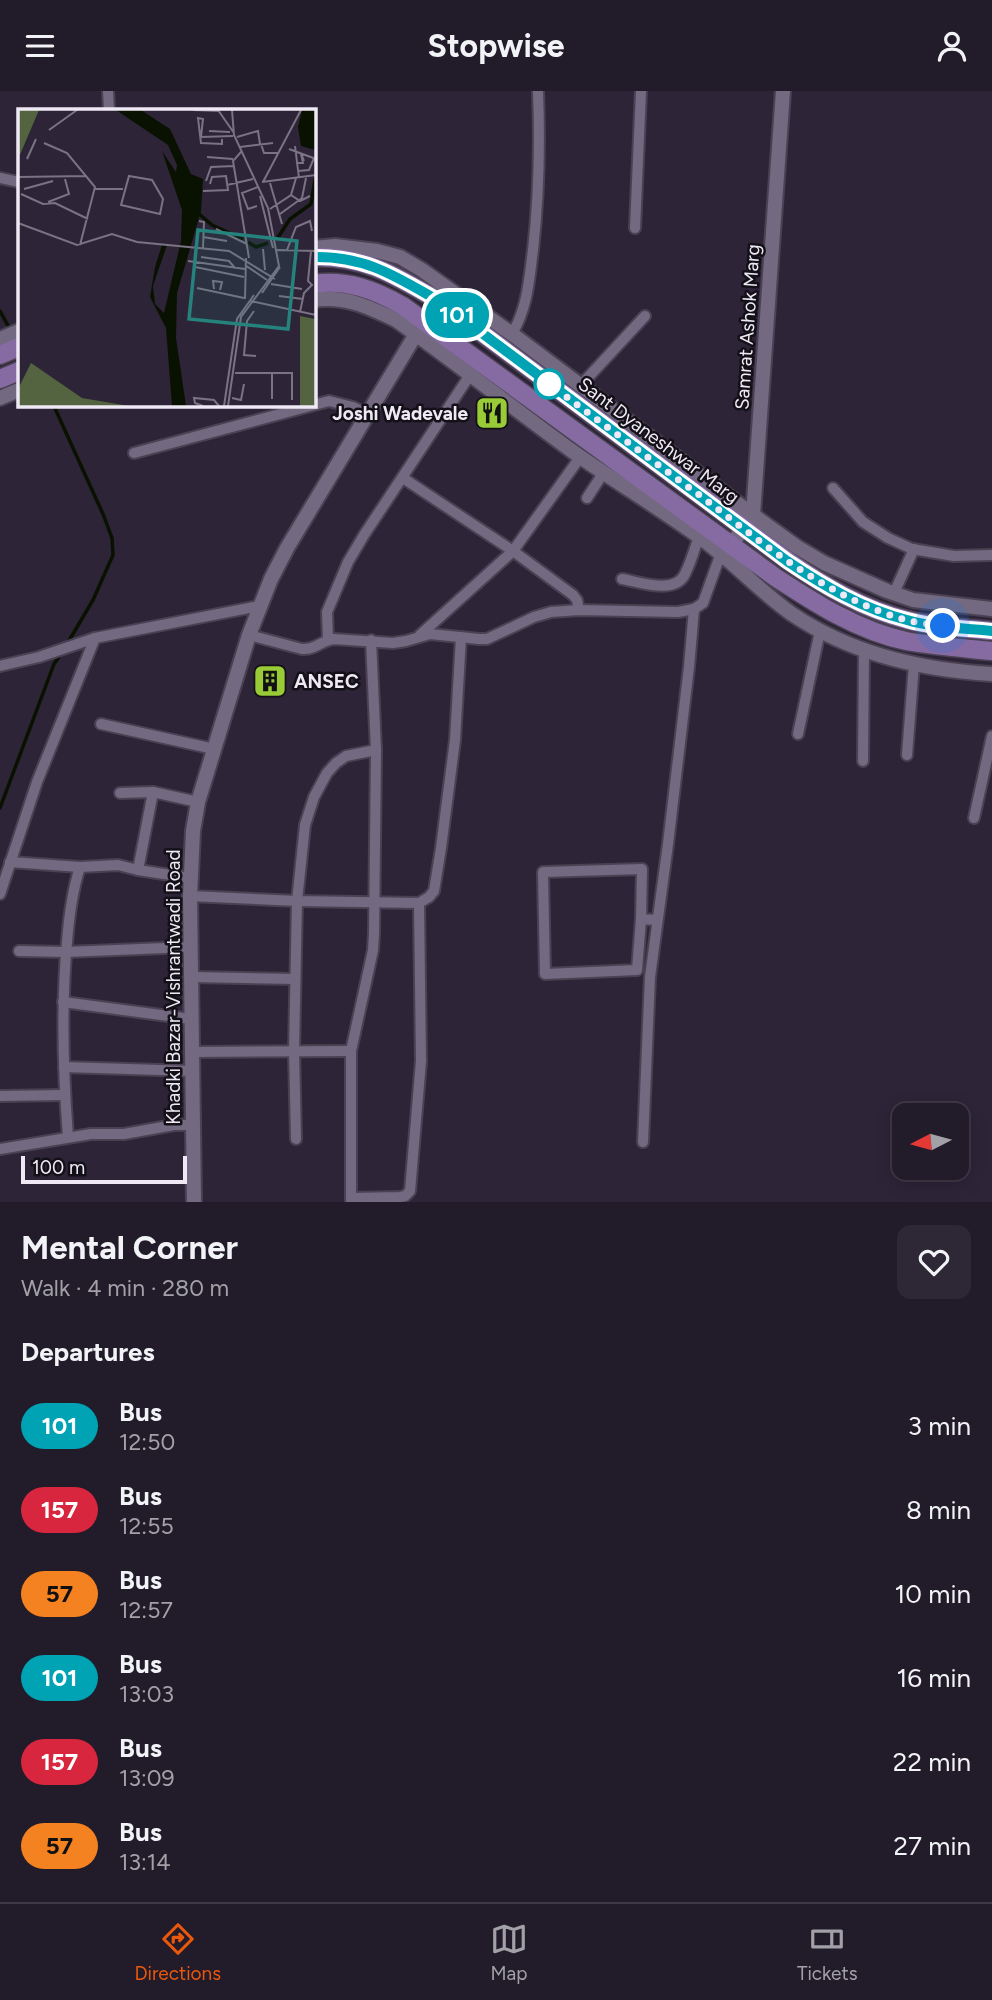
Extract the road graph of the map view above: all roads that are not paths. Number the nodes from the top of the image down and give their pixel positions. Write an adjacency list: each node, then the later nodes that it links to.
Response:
1 (108, 91): 5 (street)
2 (538, 91): 17 (street)
3 (641, 91): 8 (street)
4 (783, 91): 32 (street, Samrat Ashok Marg)
5 (109, 109)
6 (0, 178): 7 (street)
7 (18, 182)
8 (635, 228)
9 (315, 248): 12 (street)
10 (315, 257): 12 (main road, Sant Dyaneshwar Marg)
11 (315, 284): 15 (main road)
12 (443, 295): 15 (street, Khadki Bazar-Vishrantwadi Road); 17 (street); 32 (main road, Sant Dyaneshwar Marg)
13 (315, 300): 15 (street)
14 (645, 316): 21 (street)
15 (421, 328): 19 (street); 25 (street, Khadki Bazar-Vishrantwadi Road); 34 (main road)
16 (18, 332): 18 (street)
17 (512, 334): 21 (street)
18 (1, 346)
19 (470, 375): 27 (street); 29 (street)
20 (13, 378): 22 (street)
21 (581, 385): 32 (street)
22 (0, 398)
23 (315, 405): 25 (street)
24 (310, 406): 26 (street)
25 (368, 414): 40 (street, Khadki Bazar-Vishrantwadi Road)
26 (134, 453)
27 (581, 456): 28 (street); 36 (street)
28 (604, 472): 31 (street); 33 (street)
29 (403, 478): 36 (street); 50 (street)
30 (833, 488): 35 (street)
31 (587, 498)
32 (748, 521): 34 (street); 39 (street); 45 (main road, Sant Dyaneshwar Marg)
33 (699, 536): 34 (street); 38 (street)
34 (726, 549): 41 (street); 44 (street); 53 (main road)
35 (914, 549): 37 (street); 39 (street)
36 (513, 551): 43 (street); 47 (street)
37 (992, 555)
38 (622, 579)
39 (894, 593): 42 (street)
40 (259, 606): 46 (street, Khadki Bazar-Vishrantwadi Road); 48 (street)
41 (694, 609): 43 (street); 78 (street)
42 (992, 609)
43 (579, 610): 49 (street)
44 (820, 631): 52 (street); 58 (street)
45 (992, 631)
46 (249, 635): 50 (street); 60 (street, Khadki Bazar-Vishrantwadi Road)
47 (417, 637): 49 (street); 51 (street)
48 (95, 638): 55 (street); 68 (street)
49 (461, 638): 76 (street)
50 (328, 640): 51 (street)
51 (371, 640): 61 (street)
52 (864, 650): 54 (street); 63 (street)
53 (992, 651)
54 (914, 664): 56 (street); 62 (street)
55 (0, 666)
56 (992, 674)
57 (101, 724): 60 (street)
58 (798, 734)
59 (992, 736): 67 (street)
60 (214, 749): 66 (street, Khadki Bazar-Vishrantwadi Road)
61 (376, 750): 74 (street); 75 (street)
62 (907, 755)
63 (863, 761)
64 (153, 792): 65 (street); 66 (street); 70 (street)
65 (120, 793)
66 (198, 802): 71 (street, Khadki Bazar-Vishrantwadi Road)
67 (974, 818)
68 (10, 862): 69 (street); 72 (street)
69 (79, 867): 70 (street); 81 (street)
70 (138, 870): 71 (street)
71 (190, 877): 73 (street, Khadki Bazar-Vishrantwadi Road)
72 (0, 894)
73 (190, 896): 74 (street); 79 (street, Khadki Bazar-Vishrantwadi Road)
74 (297, 901): 75 (street); 83 (street)
75 (375, 903): 76 (street); 87 (street)
76 (419, 903): 98 (street)
77 (642, 919): 77 (street); 78 (street)
78 (657, 920): 96 (street)
79 (190, 947): 81 (street); 82 (street, Khadki Bazar-Vishrantwadi Road)
80 (19, 951): 81 (street)
81 (66, 952): 84 (street)
82 (191, 977): 83 (street); 85 (street, Khadki Bazar-Vishrantwadi Road)
83 (295, 979): 86 (street)
84 (63, 1002): 85 (street); 89 (street)
85 (191, 1020): 88 (street, Khadki Bazar-Vishrantwadi Road)
86 (294, 1051): 87 (street); 88 (street); 95 (street)
87 (351, 1051): 98 (street)
88 (192, 1052): 90 (street, Khadki Bazar-Vishrantwadi Road)
89 (64, 1067): 90 (street); 91 (street)
90 (192, 1071): 93 (street, Khadki Bazar-Vishrantwadi Road)
91 (65, 1095): 92 (street); 94 (street)
92 (0, 1096)
93 (193, 1125): 94 (street); 99 (street, Khadki Bazar-Vishrantwadi Road)
94 (68, 1137): 97 (street)
95 (296, 1139)
96 (643, 1142)
97 (0, 1149)
98 (351, 1200)
99 (194, 1202)

